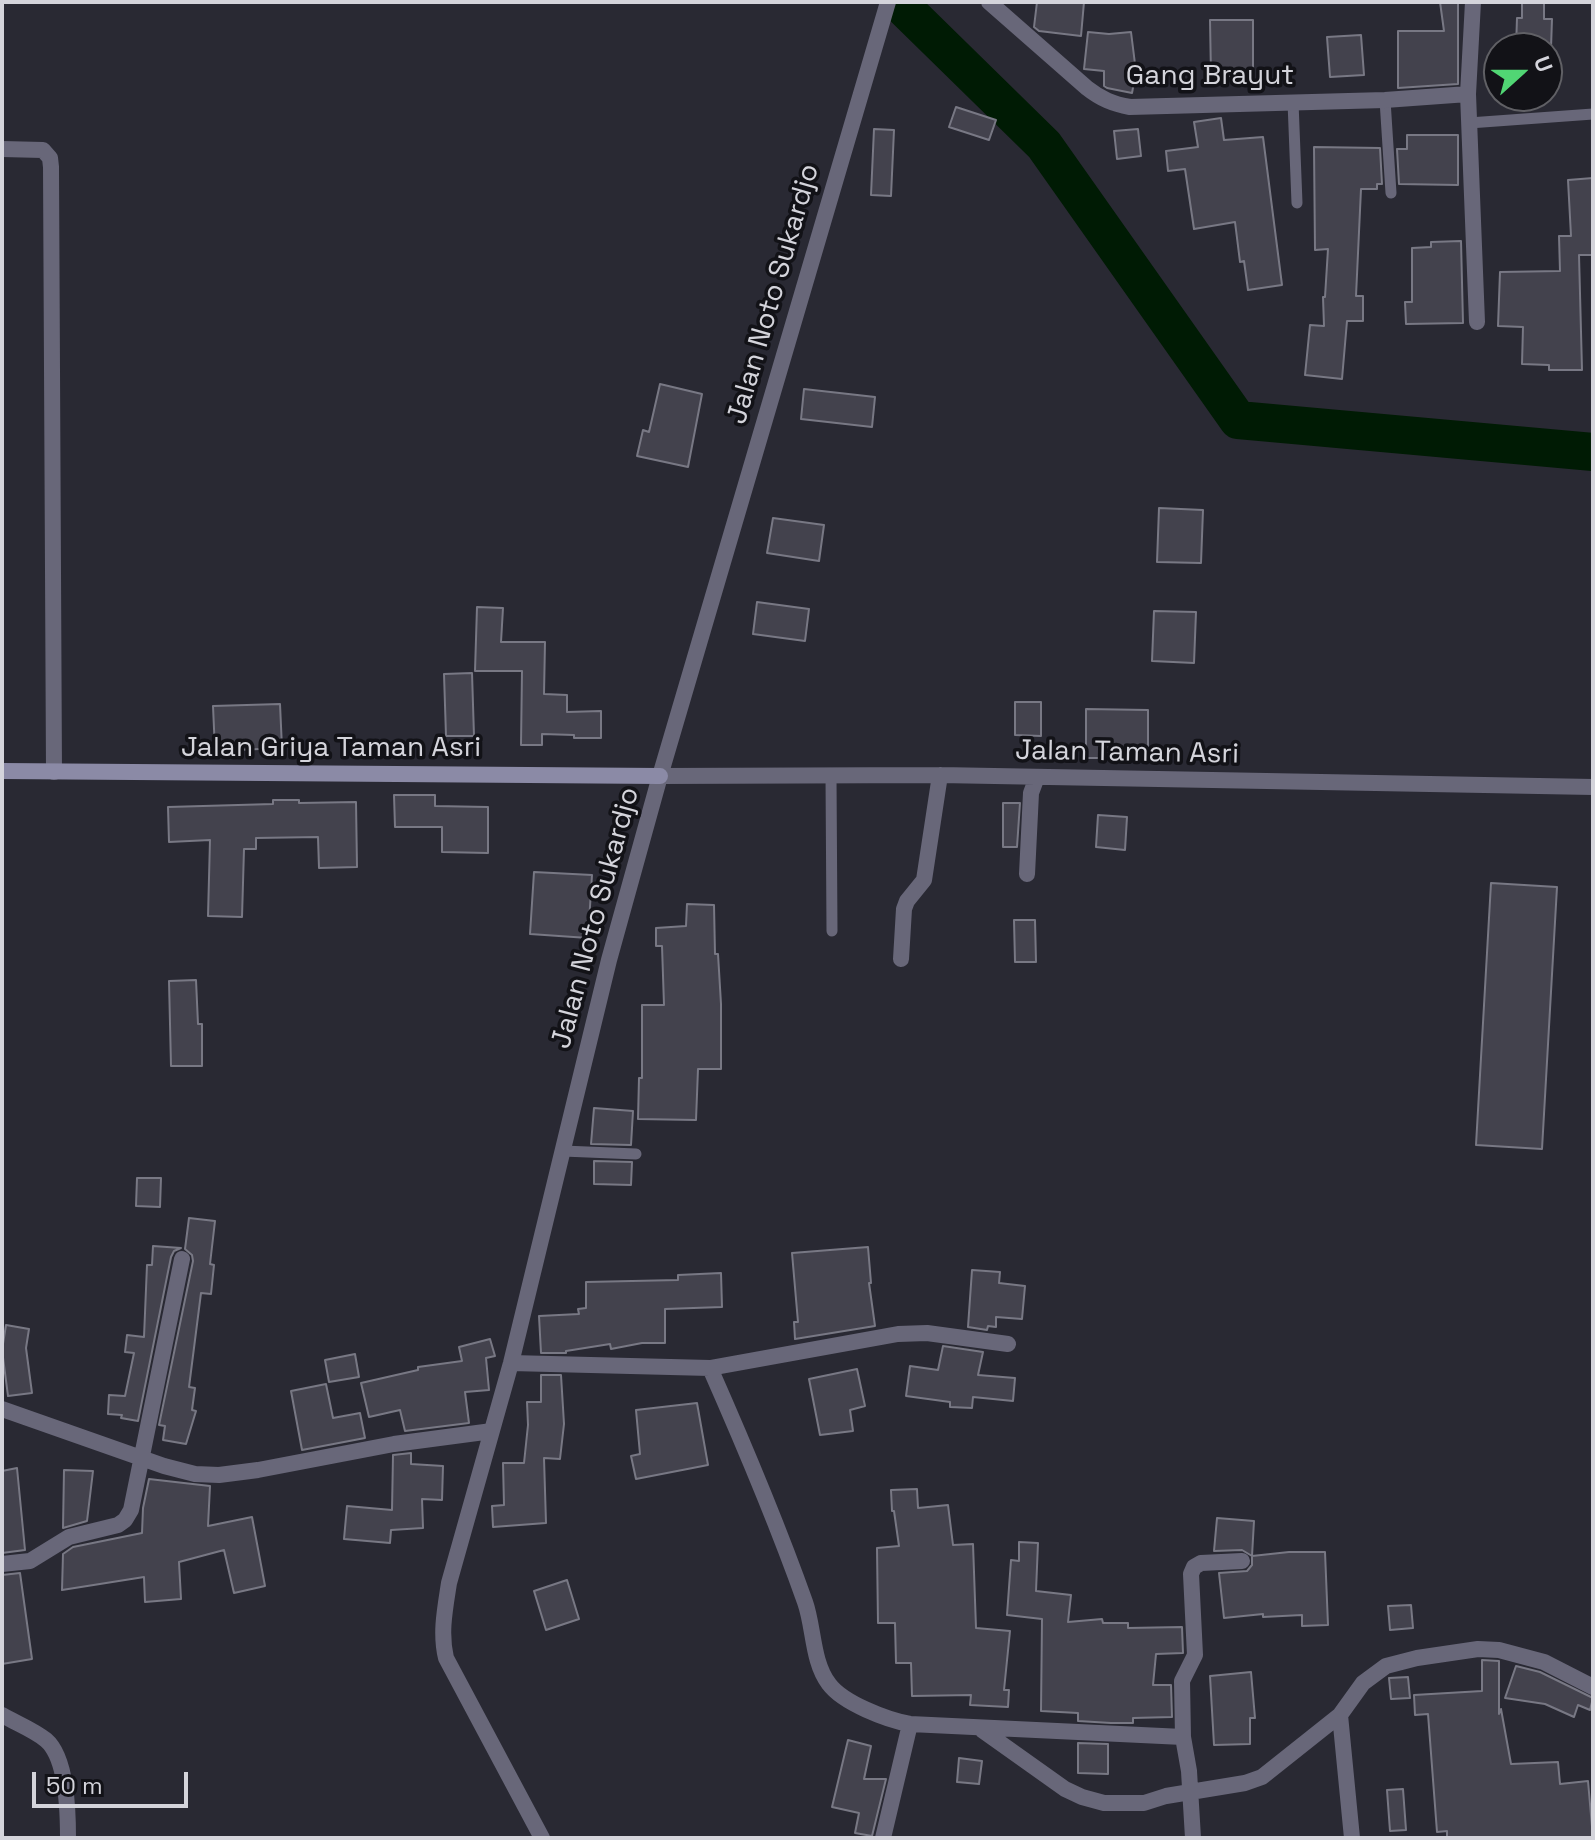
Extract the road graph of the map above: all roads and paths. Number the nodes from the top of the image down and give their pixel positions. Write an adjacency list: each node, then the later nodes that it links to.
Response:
1 (888, 2): 16 (street, Jalan Noto Sukardjo)
2 (989, 2): 6 (street, Gang Brayut)
3 (1473, 2): 4 (street)
4 (1468, 94): 5 (street, Gang Brayut); 8 (street)
5 (1385, 100): 6 (street, Gang Brayut); 10 (lane)
6 (1293, 102): 11 (lane)
7 (1593, 114): 8 (lane)
8 (1469, 123): 12 (street)
9 (2, 149): 14 (street)
10 (1391, 193)
11 (1297, 203)
12 (1477, 322)
13 (2, 771): 14 (street, Jalan Griya Taman Asri)
14 (54, 772): 16 (street, Jalan Griya Taman Asri)
15 (940, 775): 17 (street, Jalan Taman Asri); 18 (street, Jalan Taman Asri); 22 (street)
16 (660, 776): 17 (street, Jalan Taman Asri); 23 (street, Jalan Noto Sukardjo)
17 (831, 776): 21 (lane)
18 (1037, 777): 19 (street, Jalan Taman Asri); 20 (street)
19 (1593, 787)
20 (1027, 874)
21 (832, 931)
22 (901, 959)
23 (563, 1151): 24 (lane); 27 (street, Jalan Noto Sukardjo)
24 (636, 1154)
25 (182, 1259): 31 (street)
26 (1008, 1344): 28 (street)
27 (511, 1363): 28 (street); 30 (street, Jalan Noto Sukardjo)
28 (710, 1368): 37 (street)
29 (2, 1409): 31 (street)
30 (492, 1431): 31 (street); 42 (street, Jalan Noto Sukardjo)
31 (142, 1457): 33 (street)
32 (1242, 1561): 39 (street)
33 (2, 1564)
34 (1593, 1687): 36 (street)
35 (2, 1715): 41 (street)
36 (1340, 1715): 40 (street); 45 (street)
37 (910, 1724): 38 (street); 43 (street)
38 (982, 1730): 39 (street); 40 (street)
39 (1183, 1737): 40 (street)
40 (1190, 1793): 44 (street)
41 (68, 1838)
42 (542, 1838)
43 (883, 1838)
44 (1193, 1838)
45 (1352, 1838)

